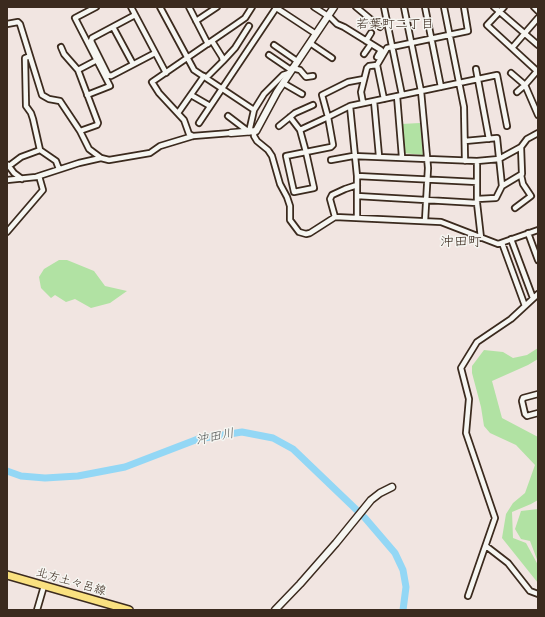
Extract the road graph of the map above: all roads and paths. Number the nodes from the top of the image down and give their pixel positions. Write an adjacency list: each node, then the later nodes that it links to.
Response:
1 (96, 7): 50 (street)
2 (131, 7): 21 (street)
3 (160, 7): 47 (street)
4 (189, 7): 24 (street)
5 (217, 7): 24 (street)
6 (252, 7): 34 (street)
7 (275, 7): 31 (street); 69 (street)
8 (314, 7): 22 (street)
9 (334, 7): 22 (street)
10 (356, 7): 28 (street)
11 (384, 7): 40 (street)
12 (404, 7): 37 (street)
13 (425, 7): 33 (street)
14 (444, 7): 32 (street)
15 (464, 7): 32 (street)
16 (494, 7): 20 (street)
17 (504, 7): 20 (street)
18 (534, 7): 19 (street)
19 (538, 11)
20 (500, 12): 30 (street); 42 (street)
21 (135, 15): 27 (street); 43 (street)
22 (328, 16): 31 (street); 35 (street)
23 (538, 18): 30 (street)
24 (196, 21): 34 (street)
25 (7, 24): 46 (street)
26 (249, 26): 51 (street)
27 (113, 27): 53 (street); 53 (street)
28 (380, 27)
29 (371, 33): 35 (street)
30 (525, 33): 38 (street); 42 (street)
31 (316, 34): 36 (street)
32 (450, 35): 33 (street); 66 (street)
33 (431, 38): 37 (street); 68 (street)
34 (210, 42): 47 (street); 51 (street)
35 (368, 42): 44 (street); 49 (street)
36 (310, 43): 48 (street); 52 (street)
37 (411, 43): 40 (street); 70 (street)
38 (538, 44)
39 (274, 45): 52 (street)
40 (392, 46): 54 (street); 75 (street)
41 (61, 47): 56 (street)
42 (512, 48): 58 (street)
43 (155, 53): 53 (street); 59 (street)
44 (364, 54)
45 (268, 55): 57 (street)
46 (30, 56): 93 (street); 101 (street)
47 (187, 58): 59 (street); 62 (street)
48 (332, 58)
49 (377, 58)
50 (97, 60): 56 (street); 73 (street)
51 (223, 60): 62 (street)
52 (297, 61): 57 (street)
53 (133, 64)
54 (377, 65): 63 (street); 77 (street)
55 (476, 69): 64 (street)
56 (78, 70): 73 (street)
57 (291, 71): 61 (street); 65 (street); 83 (street)
58 (538, 71): 67 (street)
59 (166, 73): 84 (street)
60 (511, 73): 67 (street)
61 (313, 76)
62 (205, 77): 69 (street); 74 (street)
63 (364, 79): 79 (street); 88 (street)
64 (478, 79): 66 (street); 91 (street); 98 (street)
65 (283, 83): 72 (street); 94 (street)
66 (460, 83): 68 (street); 99 (street)
67 (525, 85): 71 (street); 85 (street)
68 (441, 87): 70 (street)
69 (222, 88): 81 (street); 83 (street)
70 (421, 91): 75 (street); 107 (street)
71 (517, 92)
72 (302, 94)
73 (87, 95): 93 (street)
74 (191, 95): 81 (street); 84 (street)
75 (402, 95): 76 (street)
76 (397, 96): 77 (street); 105 (street)
77 (384, 99): 78 (street)
78 (374, 101): 79 (street); 104 (street)
79 (364, 103): 82 (street)
80 (313, 105): 87 (street)
81 (210, 106): 89 (street)
82 (350, 106): 88 (street); 103 (street)
83 (254, 110): 94 (street)
84 (178, 114): 97 (street)
85 (538, 115)
86 (228, 116): 94 (street)
87 (290, 117): 90 (street); 92 (street)
88 (328, 117): 92 (street); 102 (street)
89 (199, 123)
90 (279, 126)
91 (507, 126)
92 (300, 130): 102 (street)
93 (80, 131): 106 (street)
94 (252, 132): 95 (street); 127 (street)
95 (231, 133): 97 (street)
96 (538, 133): 100 (street)
97 (193, 136): 106 (street)
98 (489, 139): 99 (street); 108 (street)
99 (465, 141): 110 (street)
100 (521, 147): 108 (street); 114 (street)
101 (40, 150): 112 (street); 113 (street)
102 (306, 152): 102 (street)
103 (355, 156): 104 (street); 109 (street); 116 (street)
104 (379, 156): 105 (street)
105 (402, 157): 107 (street)
106 (101, 158): 113 (street)
107 (428, 159): 110 (street); 118 (street)
108 (499, 159): 111 (street); 122 (street)
109 (331, 160)
110 (465, 161): 111 (street)
111 (477, 161): 120 (street)
112 (8, 165): 117 (street)
113 (59, 169): 115 (street)
114 (521, 175): 122 (street); 126 (street)
115 (39, 176): 117 (street); 131 (street)
116 (357, 176): 118 (street); 121 (street)
117 (22, 179): 119 (street)
118 (427, 179): 120 (street); 124 (street)
119 (7, 180)
120 (477, 182): 125 (street)
121 (357, 186): 123 (street); 127 (street)
122 (502, 186): 125 (street)
123 (357, 196): 124 (street); 128 (street)
124 (426, 199): 125 (street); 129 (street)
125 (477, 201): 133 (street)
126 (515, 208)
127 (335, 216): 128 (street)
128 (356, 218): 129 (street)
129 (425, 221): 133 (street)
130 (538, 230): 132 (street)
131 (7, 232)
132 (528, 233): 134 (street); 136 (street)
133 (480, 238): 135 (street)
134 (511, 239): 135 (street); 138 (street)
135 (502, 243): 139 (street)
136 (538, 260)
137 (538, 294): 138 (street)
138 (533, 298): 139 (street)
139 (525, 306): 143 (street)
140 (538, 394): 141 (street)
141 (538, 413)
142 (392, 487): 150 (street)
143 (486, 546): 146 (street); 147 (street)
144 (7, 575): 145 (main road, 北方土々呂線)
145 (44, 586): 148 (street); 149 (main road, 北方土々呂線)
146 (538, 594)
147 (468, 596)
148 (37, 610)
149 (129, 610)
150 (275, 610)

